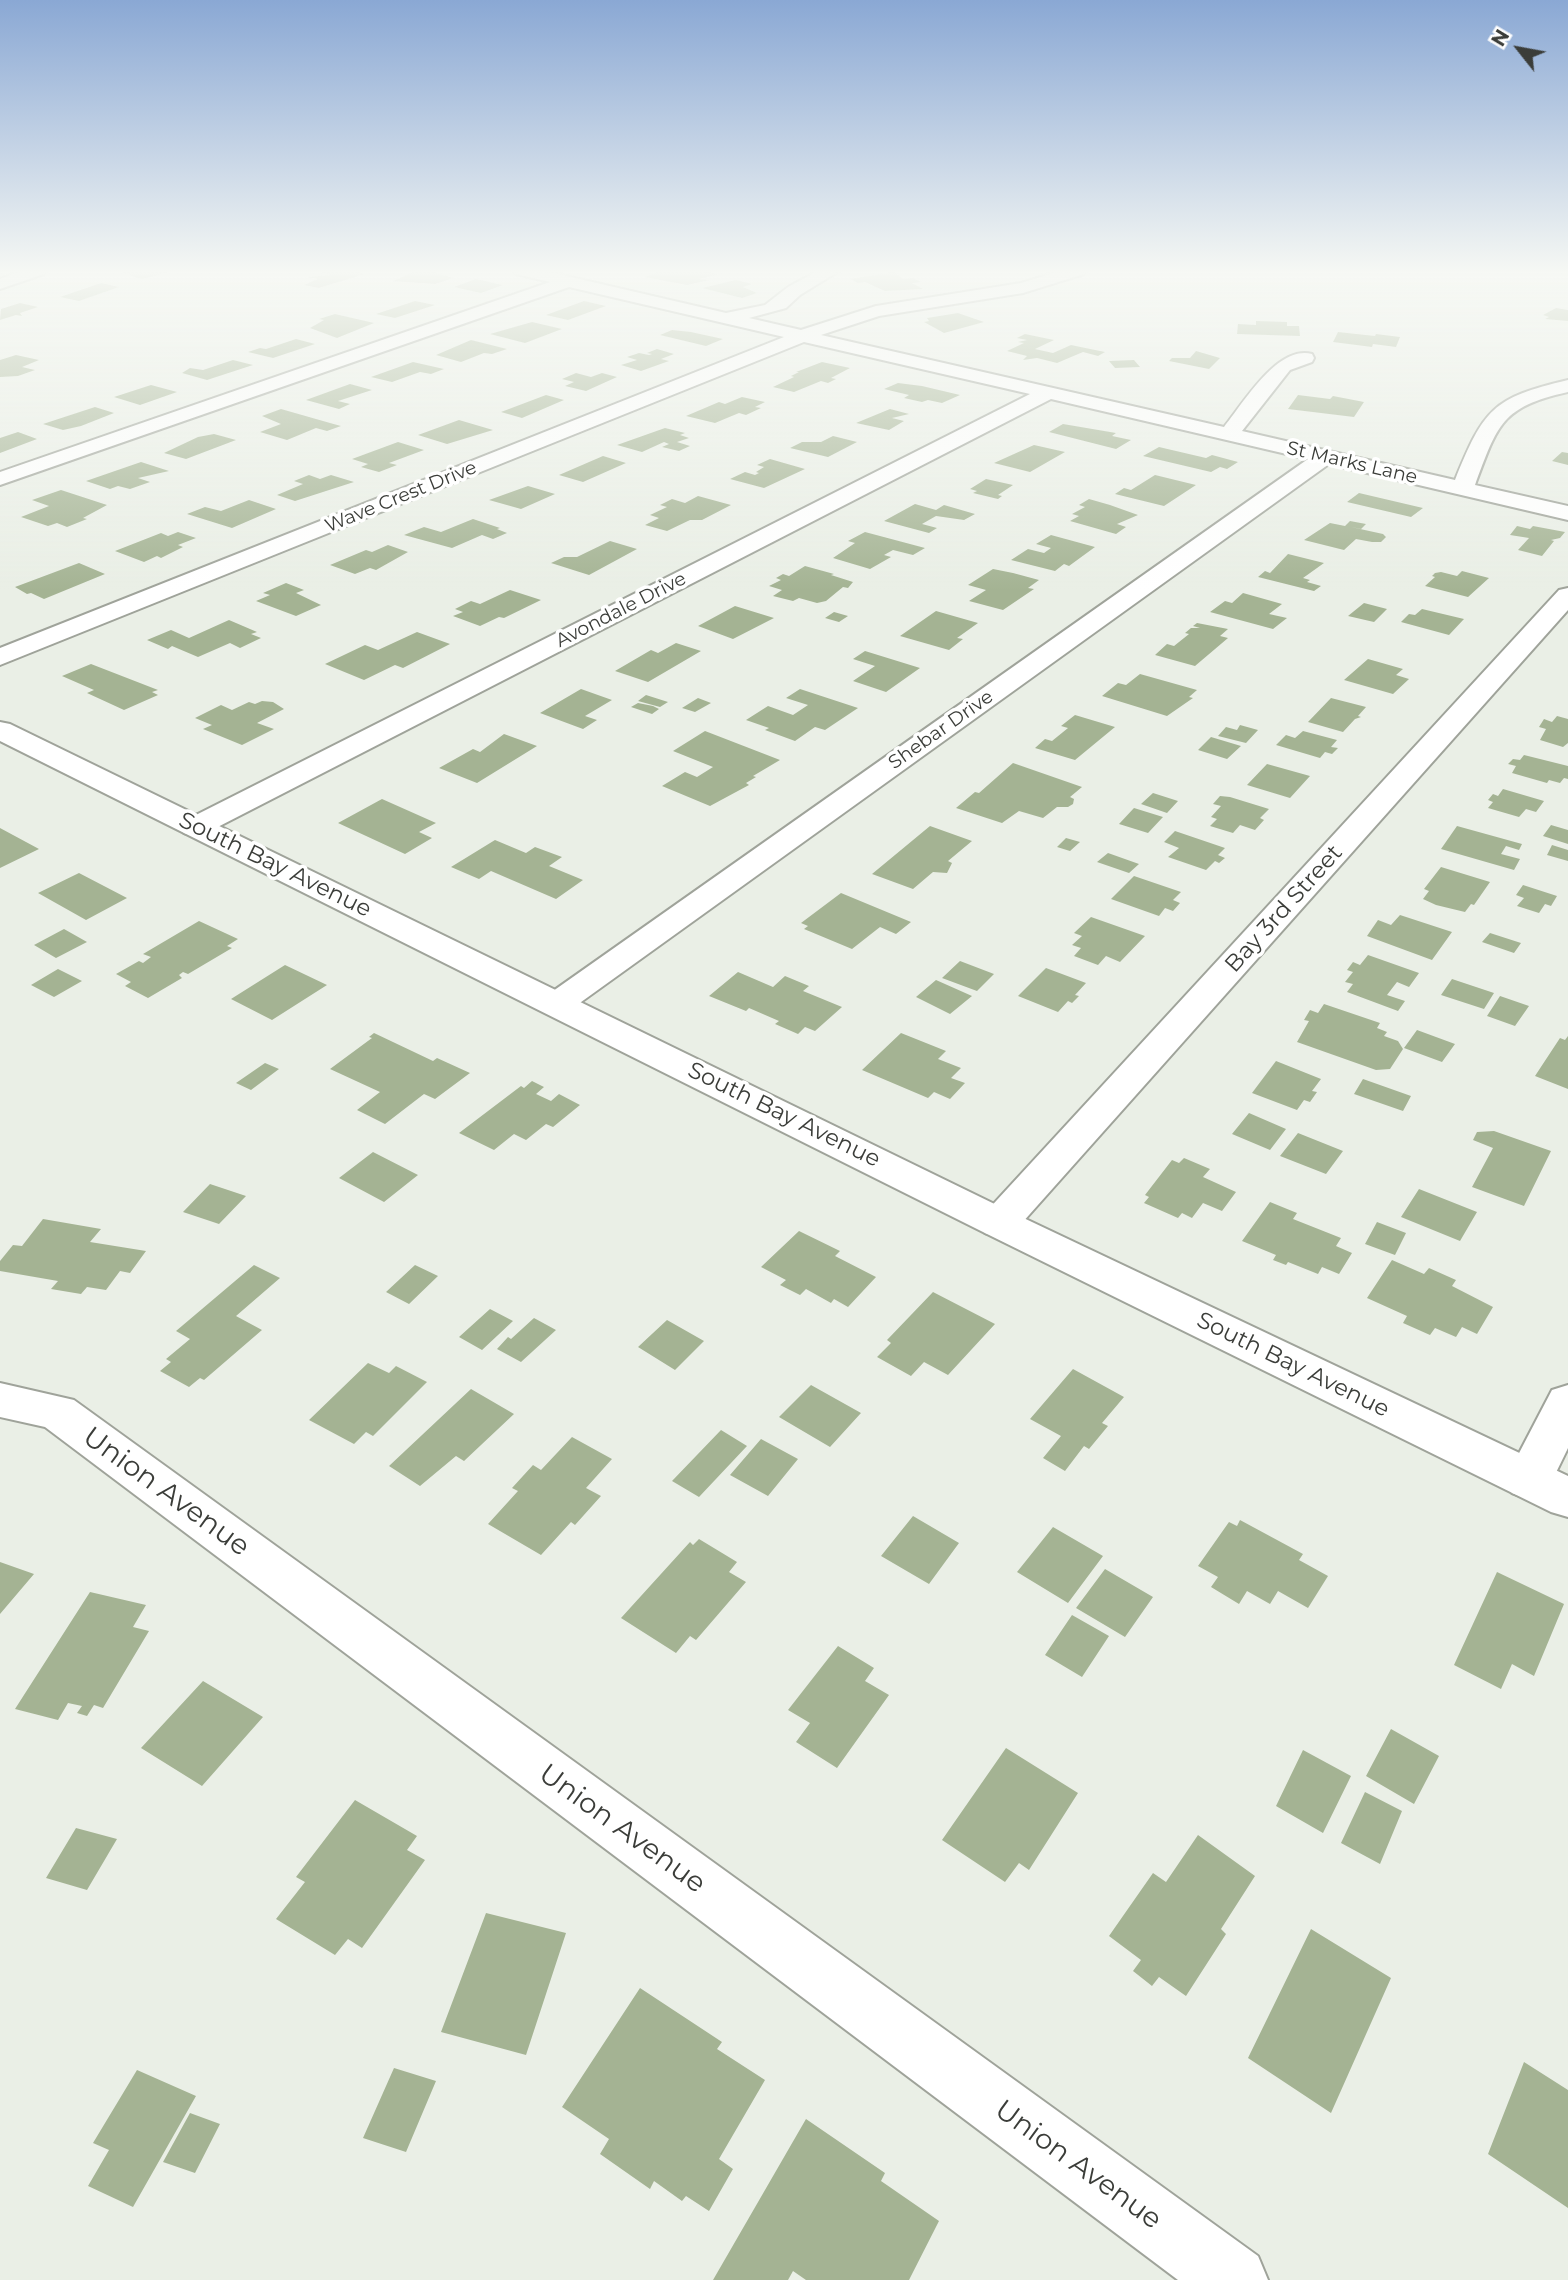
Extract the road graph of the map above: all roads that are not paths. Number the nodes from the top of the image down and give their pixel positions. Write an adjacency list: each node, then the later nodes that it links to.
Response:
1 (292, 377): 9 (street)
2 (704, 377): 13 (street, Wave Crest Drive)
3 (974, 377): 6 (street, St Marks Lane)
4 (1274, 377): 7 (street)
5 (1568, 386): 10 (street)
6 (1046, 394): 7 (street, St Marks Lane); 15 (street, Avondale Drive)
7 (1229, 435): 8 (street, St Marks Lane)
8 (1325, 457): 10 (street, St Marks Lane); 16 (street, Shebar Drive)
9 (0, 479)
10 (1462, 489): 11 (street, St Marks Lane)
11 (1568, 513)
12 (1568, 595): 17 (street, Bay 3rd Street)
13 (0, 657)
14 (0, 730): 15 (street, South Bay Avenue)
15 (195, 827): 16 (street, South Bay Avenue)
16 (558, 1003): 17 (street, South Bay Avenue)
17 (999, 1223): 20 (street, South Bay Avenue)
18 (0, 1400): 21 (street, Union Avenue)
19 (1568, 1402): 20 (street)
20 (1549, 1489)
21 (1234, 2280)

